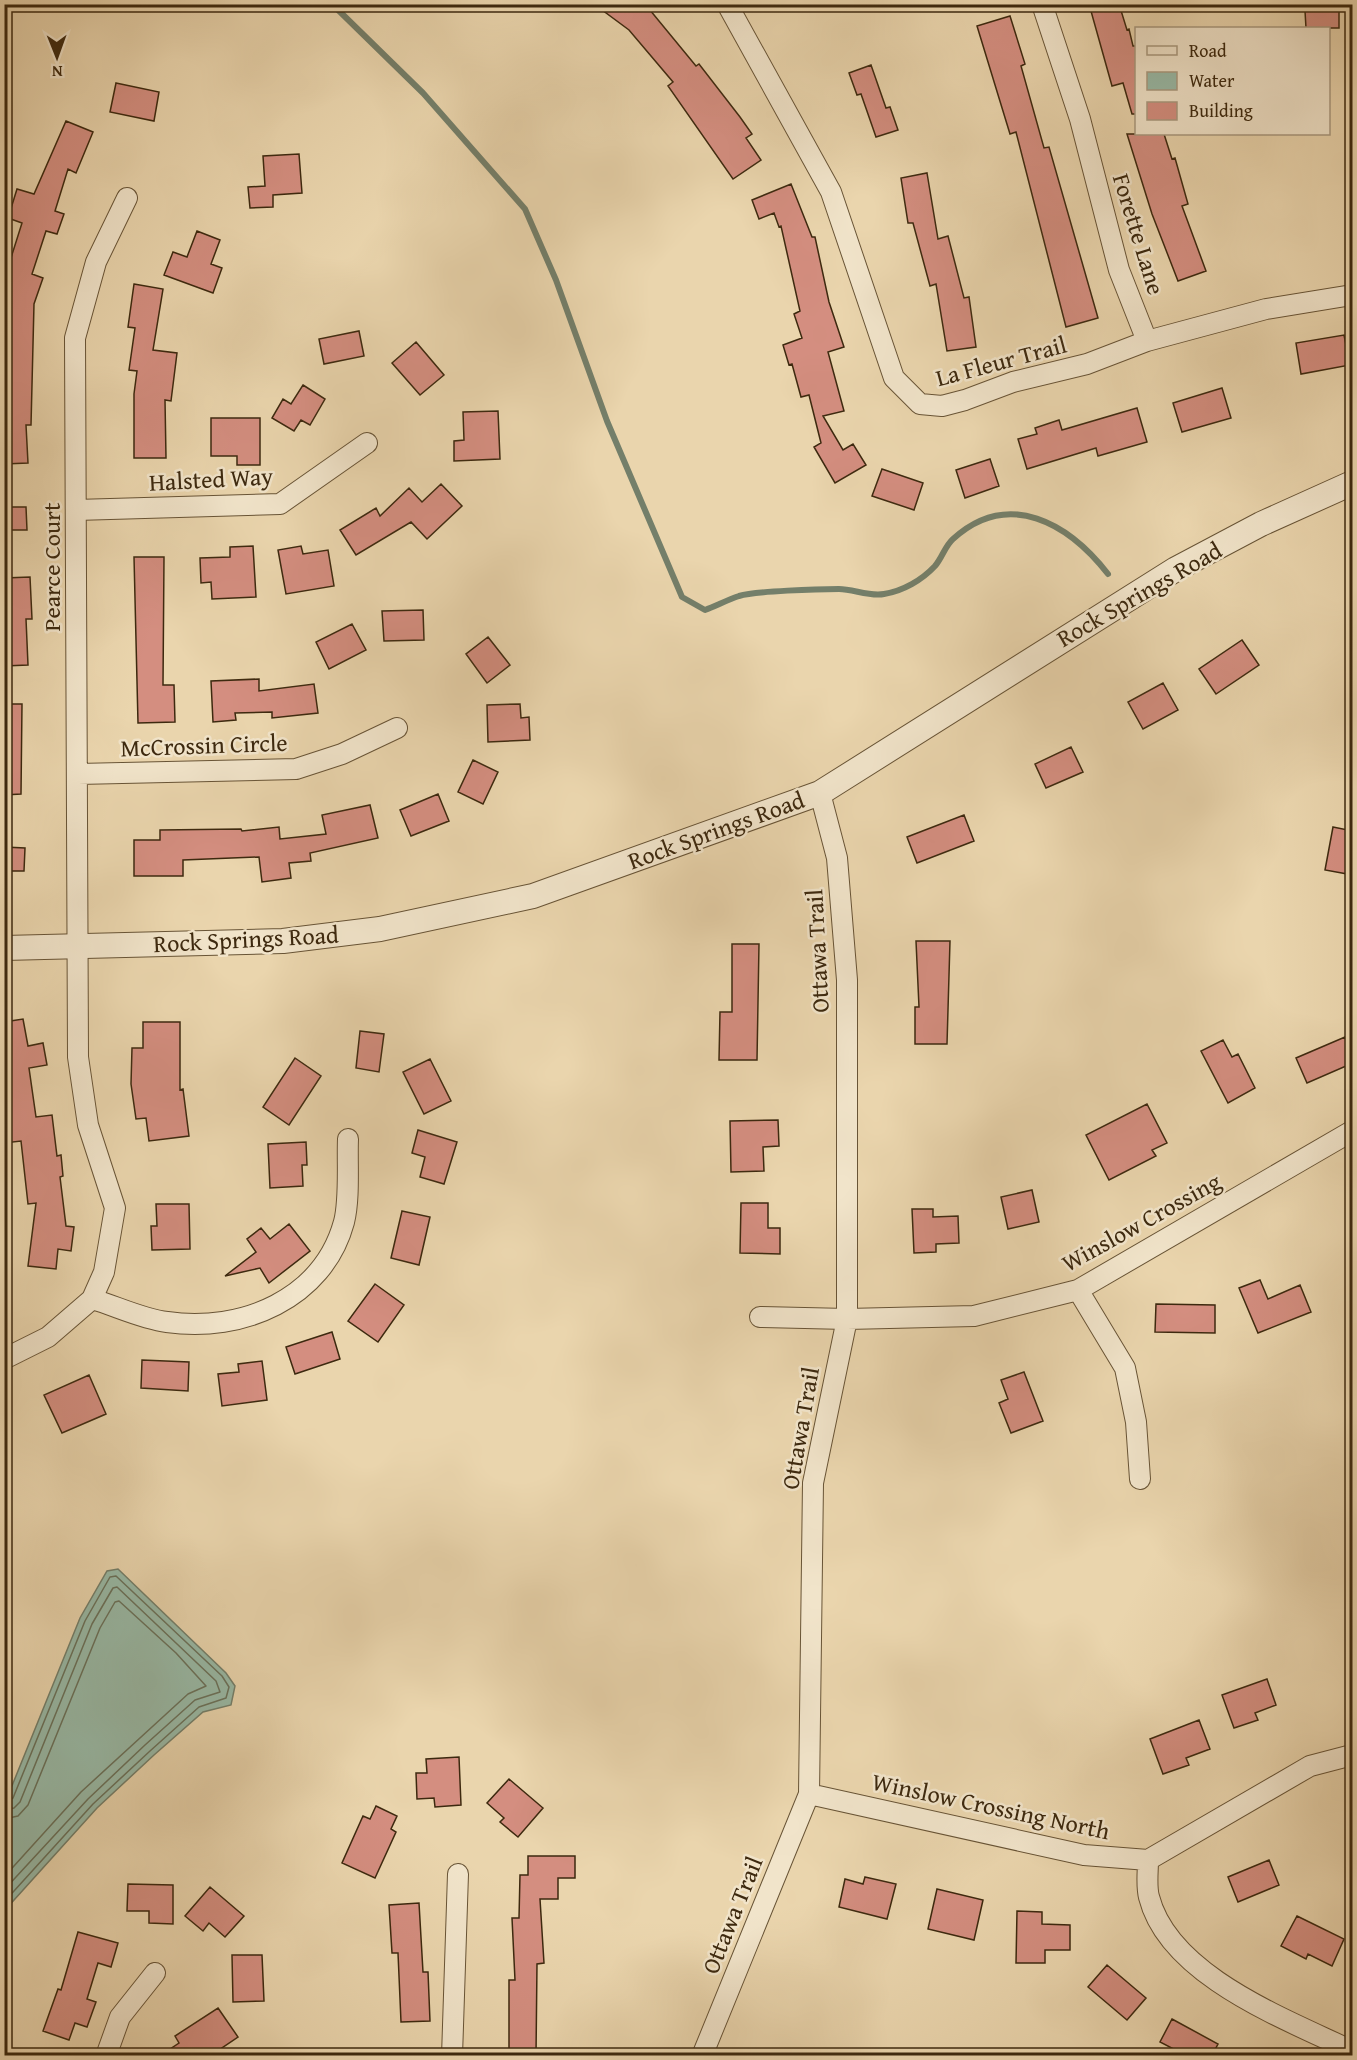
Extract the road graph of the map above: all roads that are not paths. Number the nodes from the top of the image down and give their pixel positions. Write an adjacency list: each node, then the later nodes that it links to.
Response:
1 (728, 4): 5 (street, La Fleur Trail)
2 (1042, 4): 5 (street, Forette Lane)
3 (127, 198): 8 (street, Pearce Court)
4 (1353, 295): 5 (street, La Fleur Trail)
5 (1148, 341)
6 (367, 443): 8 (street, Halsted Way)
7 (1353, 483): 11 (street, Rock Springs Road)
8 (76, 510): 10 (street, Pearce Court)
9 (396, 728): 10 (street, McCrossin Circle)
10 (78, 774): 12 (street, Pearce Court)
11 (820, 793): 12 (street, Rock Springs Road); 19 (street, Ottawa Trail)
12 (78, 946): 13 (street, Rock Springs Road); 17 (street, Pearce Court)
13 (4, 948)
14 (1353, 1131): 16 (street, Winslow Crossing)
15 (348, 1139): 17 (street)
16 (1078, 1290): 19 (street, Winslow Crossing); 21 (street)
17 (92, 1299): 20 (street)
18 (760, 1317): 19 (street, Winslow Crossing)
19 (847, 1319): 23 (street, Ottawa Trail)
20 (4, 1359)
21 (1140, 1479)
22 (1353, 1755): 24 (street)
23 (809, 1794): 24 (street, Winslow Crossing North); 30 (street, Ottawa Trail)
24 (1148, 1860): 27 (street)
25 (458, 1874): 29 (street)
26 (154, 1973): 28 (street)
27 (1353, 2052)
28 (106, 2055)
29 (452, 2055)
30 (702, 2055)

